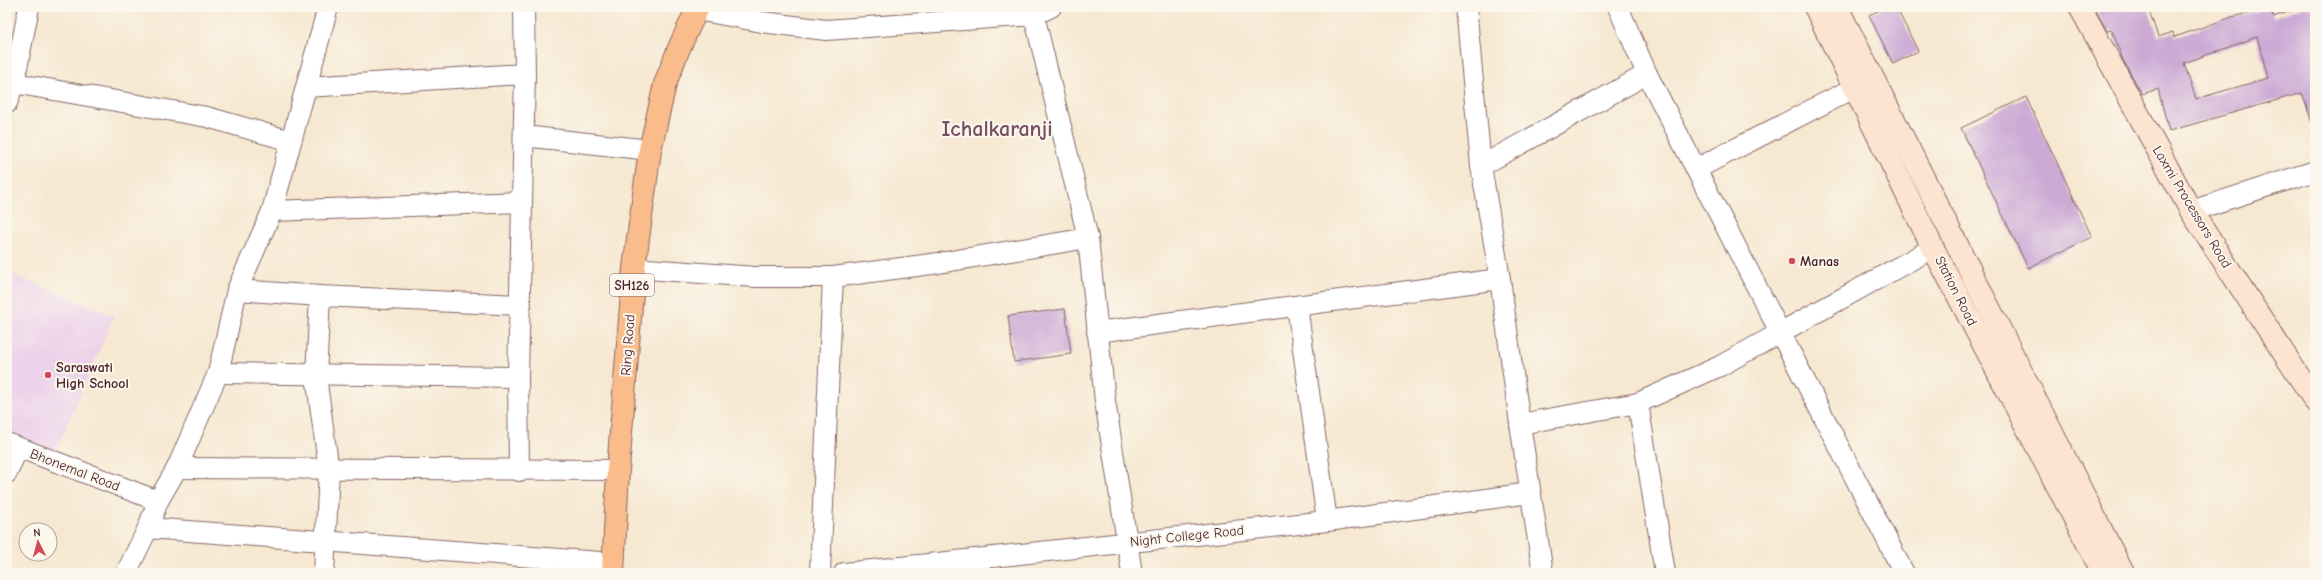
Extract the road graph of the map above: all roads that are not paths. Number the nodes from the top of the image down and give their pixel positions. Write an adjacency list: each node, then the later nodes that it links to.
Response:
1 (328, 7): 14 (street)
2 (524, 7): 11 (street)
3 (1466, 7): 20 (street)
4 (1618, 7): 12 (street)
5 (1815, 7): 15 (main road, Station Road)
6 (1837, 7): 65 (main road, Station Road)
7 (2080, 7): 25 (main road, Laxmi Processors Road)
8 (698, 8): 9 (street); 19 (main road, Ring Road / SH126)
9 (1043, 11): 26 (street)
10 (20, 19): 13 (street)
11 (525, 74): 14 (street); 17 (street)
12 (1647, 74): 20 (street); 21 (street)
13 (14, 83): 16 (street); 18 (street)
14 (306, 87): 18 (street)
15 (1854, 88): 21 (street); 27 (main road, Station Road)
16 (7, 103)
17 (524, 136): 19 (street); 23 (street)
18 (291, 141): 24 (street)
19 (650, 150): 28 (main road, Ring Road / SH126)
20 (1481, 166): 30 (street)
21 (1696, 169): 36 (street)
22 (2315, 172): 25 (street)
23 (522, 202): 24 (street); 33 (street)
24 (272, 211): 31 (street)
25 (2191, 211): 40 (main road, Laxmi Processors Road)
26 (1088, 238): 29 (street); 35 (street)
27 (1933, 248): 36 (street); 64 (main road, Station Road)
28 (634, 268): 29 (street); 46 (main road, Ring Road / SH126)
29 (833, 277): 58 (street)
30 (1500, 279): 34 (street); 42 (street)
31 (237, 290): 32 (street); 37 (street)
32 (320, 296): 33 (street); 38 (street)
33 (521, 305): 39 (street)
34 (1297, 306): 35 (street); 51 (street)
35 (1097, 332): 54 (street)
36 (1781, 332): 41 (street); 63 (street)
37 (218, 373): 38 (street); 44 (street)
38 (316, 376): 39 (street); 45 (street)
39 (518, 377): 47 (street)
40 (2315, 401)
41 (1638, 403): 42 (street); 62 (street)
42 (1520, 424): 49 (street)
43 (12, 445): 48 (street, Bhonemal Road); 50 (street, Bhonemal Road)
44 (177, 468): 45 (street); 50 (street)
45 (329, 470): 47 (street); 53 (street)
46 (618, 470): 47 (street); 55 (main road, Ring Road / SH126)
47 (520, 471)
48 (7, 473)
49 (1530, 493): 51 (street, Night College Road); 61 (street)
50 (158, 502): 52 (street)
51 (1327, 521): 54 (street, Night College Road)
52 (148, 528): 53 (street); 56 (street)
53 (325, 542): 55 (street); 57 (street)
54 (1127, 542): 59 (street, Night College Road); 60 (street)
55 (613, 568)
56 (126, 573)
57 (324, 573)
58 (820, 573)
59 (844, 573)
60 (1132, 573)
61 (1543, 573)
62 (1665, 573)
63 (1904, 573)
64 (2102, 573)
65 (2123, 573)

